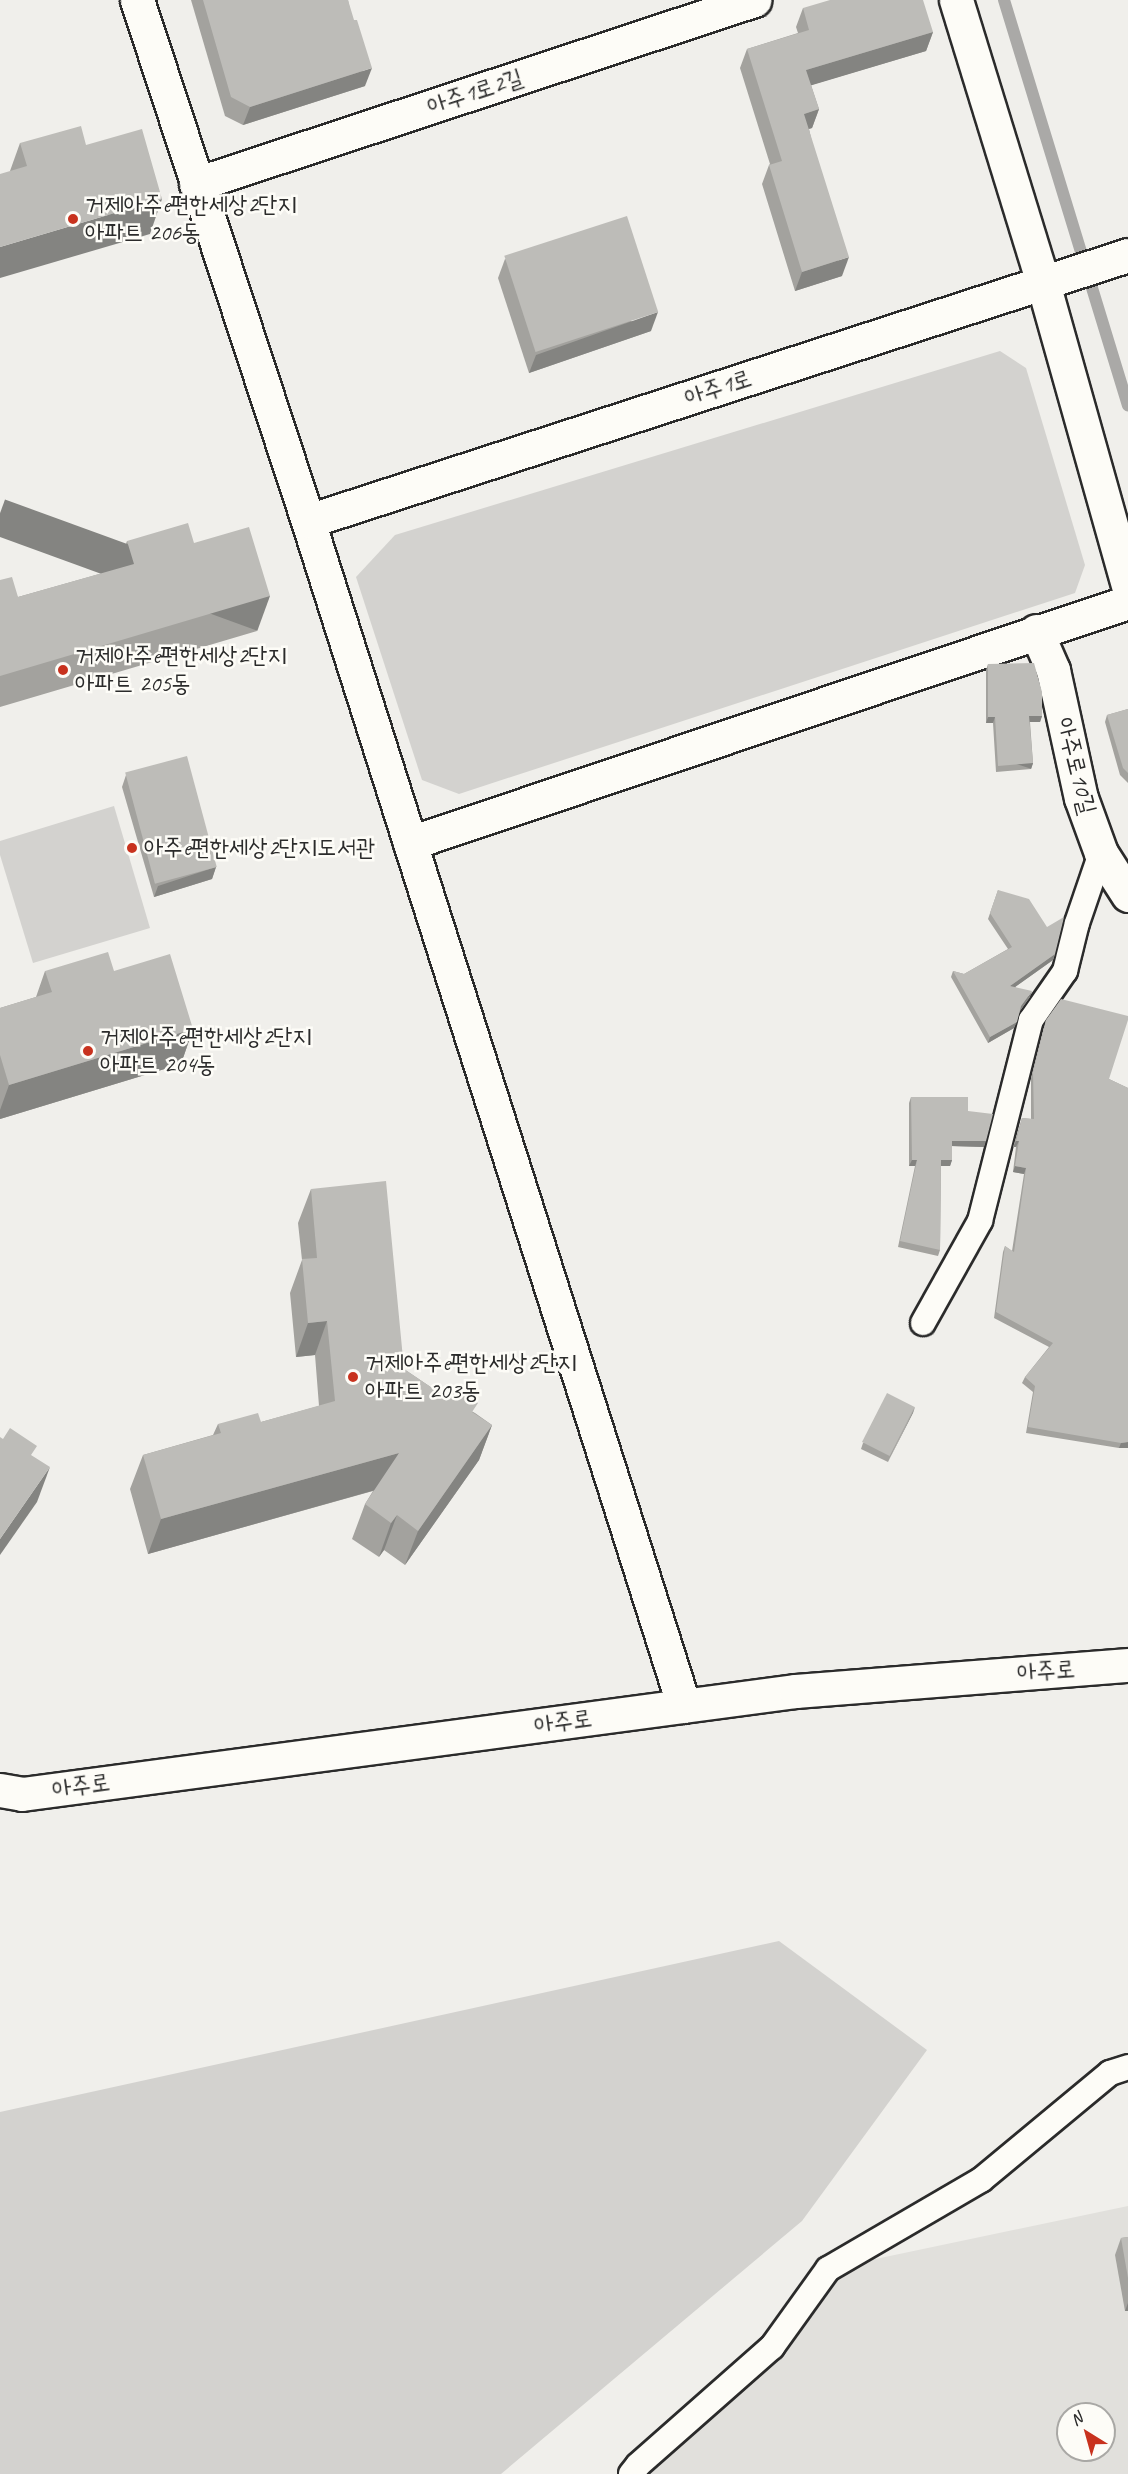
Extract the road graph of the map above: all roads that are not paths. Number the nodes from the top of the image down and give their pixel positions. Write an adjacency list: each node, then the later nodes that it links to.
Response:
1 (136, 0): 4 (street)
2 (754, 0): 4 (street, 아주1로2길)
3 (956, 0): 6 (street)
4 (196, 184): 7 (street)
5 (1128, 255): 6 (street, 아주1로)
6 (1043, 283): 7 (street, 아주1로); 8 (street)
7 (308, 521): 11 (street)
8 (1128, 586)
9 (1128, 602): 10 (street)
10 (1036, 631): 11 (street); 12 (street, 아주로10길)
11 (410, 843): 16 (street)
12 (1101, 853): 13 (street, 아주로10길); 14 (lane)
13 (1128, 895)
14 (923, 1323)
15 (1128, 1665): 16 (street, 아주로)
16 (684, 1706): 17 (street, 아주로)
17 (0, 1790)
18 (1128, 2067): 19 (lane)
19 (631, 2474)

